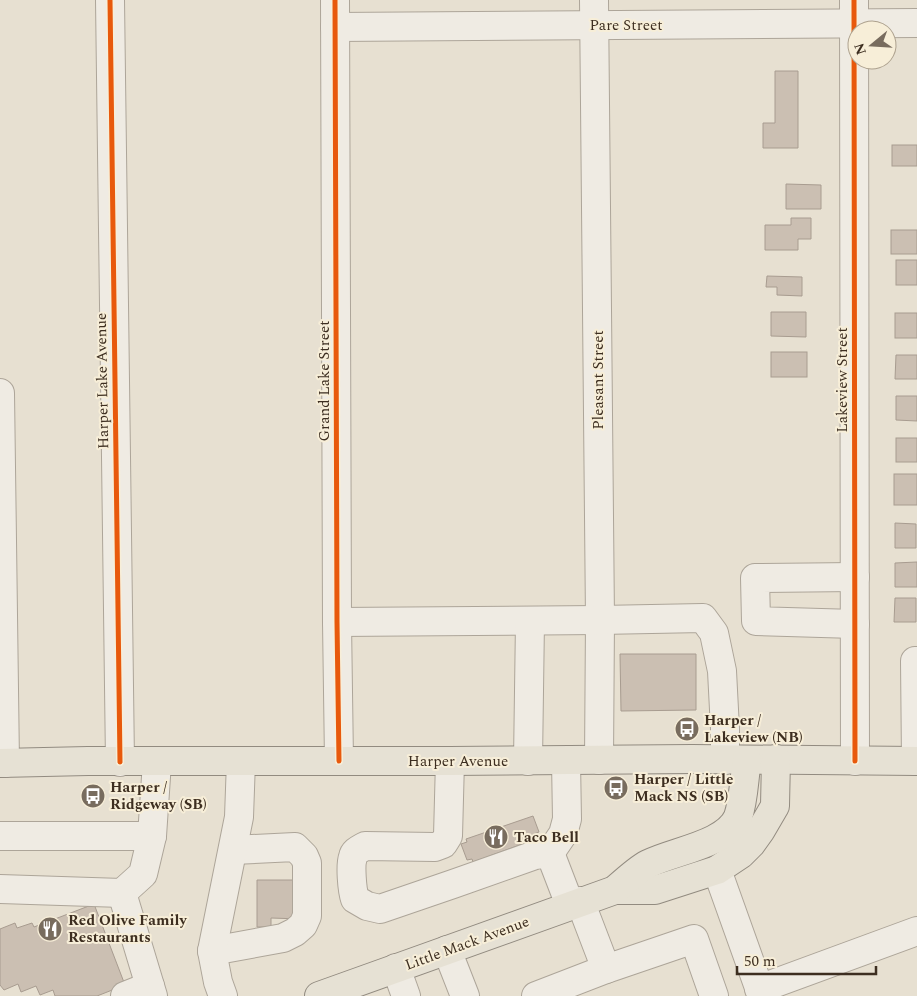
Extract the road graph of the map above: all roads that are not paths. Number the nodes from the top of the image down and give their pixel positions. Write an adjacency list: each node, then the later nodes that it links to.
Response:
1 (110, 0): 25 (street, Harper Lake Avenue)
2 (335, 0): 6 (street, Grand Lake Street)
3 (854, 12): 4 (street, Pare Street); 5 (street, Pare Street); 9 (street, Lakeview Street)
4 (594, 13): 6 (street, Pare Street); 10 (street, Pleasant Street)
5 (917, 23)
6 (335, 27): 12 (street, Grand Lake Street)
7 (0, 393): 8 (street)
8 (1, 566): 27 (street)
9 (855, 577): 13 (street, Lakeview Street); 13 (street)
10 (600, 620): 11 (street); 18 (street, Pleasant Street); 19 (street)
11 (530, 621): 12 (street); 22 (street)
12 (336, 622): 20 (street, Grand Lake Street)
13 (855, 624): 23 (street, Lakeview Street)
14 (917, 661): 24 (street)
15 (776, 759): 19 (main road, Harper Avenue); 23 (main road, Harper Avenue); 32 (main road, Little Mack Avenue)
16 (241, 760): 20 (main road, Harper Avenue); 26 (main road, Harper Avenue); 30 (street)
17 (566, 760): 18 (main road, Harper Avenue); 22 (main road, Harper Avenue); 31 (street)
18 (598, 760): 19 (main road, Harper Avenue)
19 (736, 760): 34 (main road, Little Mack Avenue)
20 (339, 761): 21 (main road, Harper Avenue)
21 (450, 761): 22 (main road, Harper Avenue); 31 (street)
22 (528, 761)
23 (855, 761): 24 (main road, Harper Avenue)
24 (916, 761)
25 (120, 762): 26 (main road, Harper Avenue); 27 (main road, Harper Avenue)
26 (157, 762): 29 (street)
27 (2, 763)
28 (0, 836): 29 (street)
29 (152, 836): 35 (street)
30 (233, 850): 39 (street); 39 (street)
31 (550, 853): 36 (street)
32 (717, 870): 34 (main road, Little Mack Avenue); 43 (street)
33 (0, 889): 35 (street)
34 (615, 890): 36 (main road, Little Mack Avenue)
35 (122, 893): 42 (street)
36 (575, 903): 38 (main road, Little Mack Avenue); 41 (street)
37 (917, 932): 43 (street)
38 (447, 950): 40 (main road, Little Mack Avenue); 48 (street)
39 (212, 951): 45 (street)
40 (396, 968): 46 (main road, Little Mack Avenue); 47 (street)
41 (606, 969): 49 (street); 50 (street)
42 (152, 991): 44 (street)
43 (760, 992)
44 (125, 996)
45 (223, 996)
46 (319, 996)
47 (406, 996)
48 (465, 996)
49 (536, 996)
50 (714, 996)

